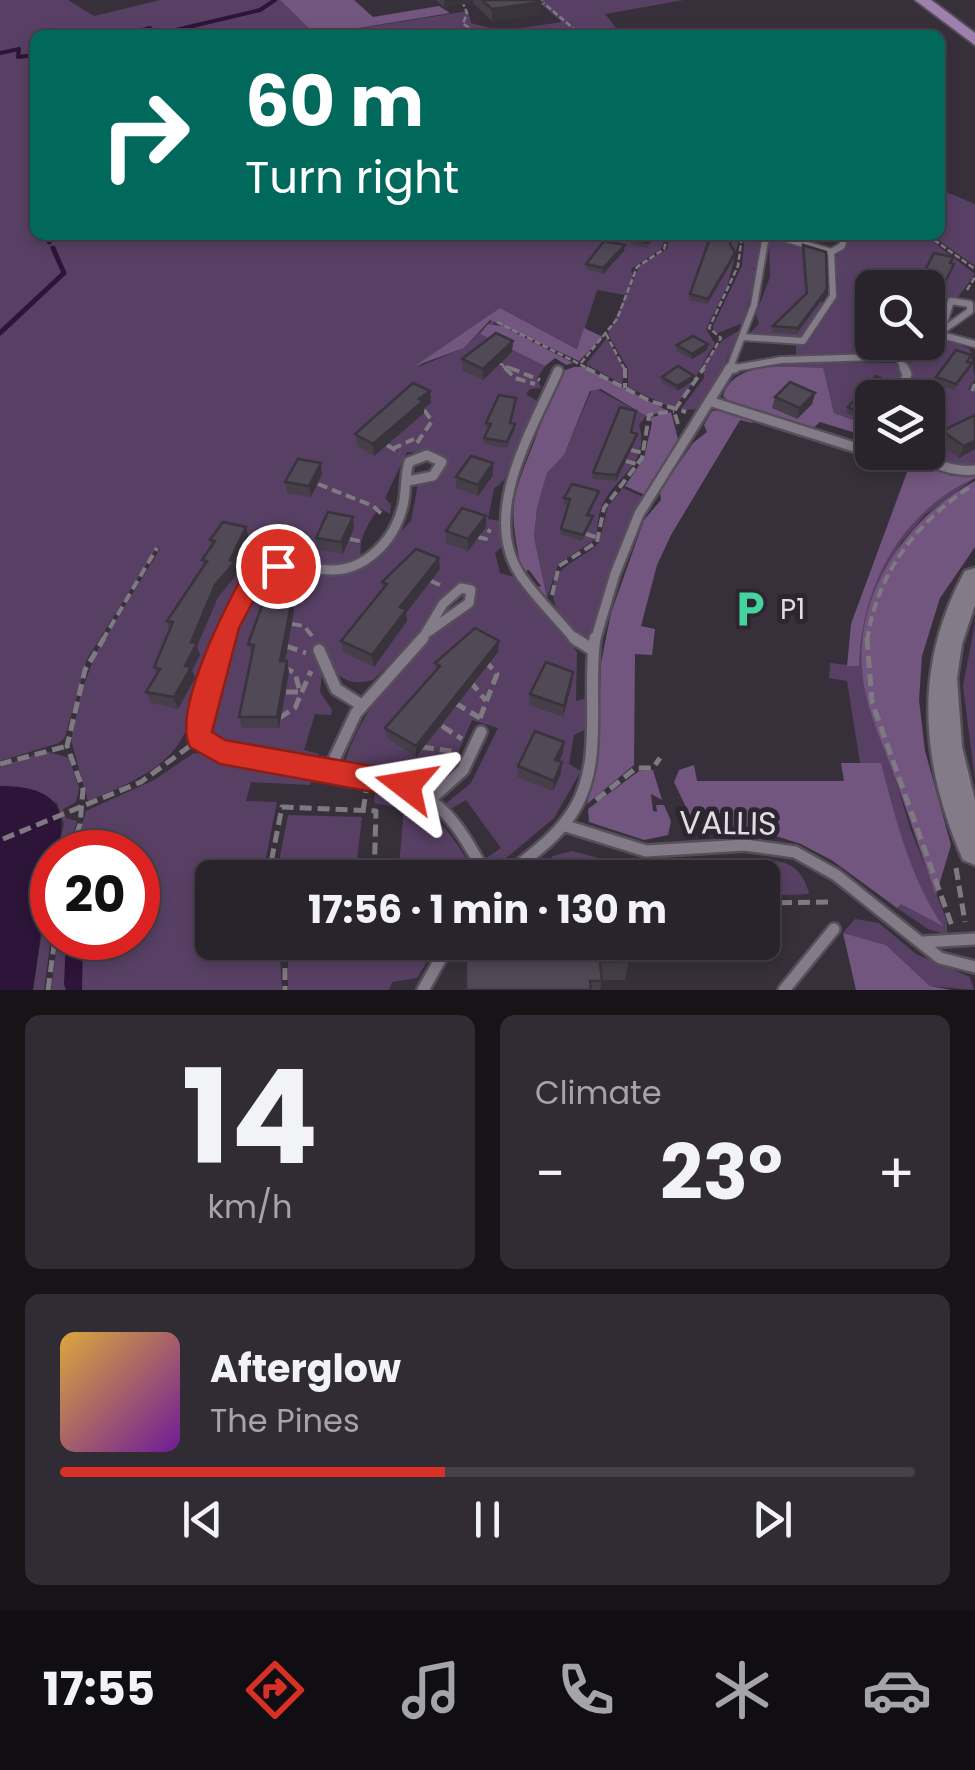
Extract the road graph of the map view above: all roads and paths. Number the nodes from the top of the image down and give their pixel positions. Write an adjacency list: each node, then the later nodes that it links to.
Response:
1 (462, 0): 4 (path)
2 (540, 0): 5 (path)
3 (922, 0): 6 (main road)
4 (474, 30)
5 (575, 30)
6 (975, 40)
7 (667, 240): 17 (path)
8 (742, 240): 27 (path)
9 (765, 240): 19 (lane)
10 (791, 240): 13 (lane)
11 (844, 240): 13 (lane)
12 (934, 240): 14 (path)
13 (831, 252): 19 (lane)
14 (975, 268)
15 (497, 322): 22 (path)
16 (940, 332): 16 (lane)
17 (606, 334): 22 (path); 30 (path)
18 (945, 334): 20 (lane)
19 (743, 337): 23 (lane)
20 (975, 344)
21 (855, 359): 23 (lane)
22 (580, 364): 24 (path); 30 (path)
23 (728, 369): 34 (lane)
24 (558, 371): 29 (lane)
25 (526, 376): 29 (path)
26 (691, 378): 27 (path)
27 (698, 382): 33 (path)
28 (975, 384): 32 (path)
29 (550, 386): 63 (lane)
30 (625, 388): 36 (path)
31 (682, 388): 33 (path)
32 (972, 391)
33 (690, 392): 36 (path)
34 (709, 407): 36 (path); 41 (lane); 48 (lane)
35 (422, 409): 40 (path)
36 (674, 411): 39 (path); 41 (path)
37 (410, 430): 40 (path)
38 (632, 436): 39 (path)
39 (644, 439): 44 (path)
40 (415, 441): 42 (path); 45 (path)
41 (685, 442): 66 (lane)
42 (392, 449)
43 (631, 450): 44 (path)
44 (643, 453): 47 (path)
45 (418, 456): 51 (lane); 51 (lane)
46 (626, 461): 47 (path)
47 (639, 464): 50 (path)
48 (975, 470)
49 (618, 474): 50 (path)
50 (628, 478): 55 (path)
51 (408, 481): 58 (lane)
52 (318, 484): 58 (path)
53 (975, 484): 102 (path)
54 (589, 503): 55 (path)
55 (604, 508): 57 (path)
56 (588, 518): 57 (path)
57 (602, 522): 60 (path)
58 (393, 526): 80 (lane)
59 (586, 534): 60 (path)
60 (599, 538): 63 (path)
61 (158, 548): 82 (path)
62 (975, 578): 94 (main road)
63 (551, 614): 66 (lane)
64 (292, 624): 67 (path)
65 (428, 632): 65 (lane); 75 (lane)
66 (593, 650): 91 (lane)
67 (321, 655): 72 (path); 75 (lane)
68 (488, 664): 73 (path)
69 (284, 669): 72 (path)
70 (467, 680): 73 (path)
71 (286, 692): 72 (path)
72 (300, 692): 76 (path)
73 (486, 700): 77 (path)
74 (455, 702): 77 (path)
75 (360, 704): 86 (lane)
76 (275, 718)
77 (480, 718): 79 (path)
78 (442, 726): 83 (path)
79 (481, 732): 83 (lane)
80 (200, 739): 86 (lane); 89 (path)
81 (418, 745): 83 (path)
82 (67, 746): 85 (path); 89 (path)
83 (473, 750): 88 (lane)
84 (660, 758): 91 (path)
85 (0, 764)
86 (330, 768): 87 (lane)
87 (368, 775): 88 (lane); 90 (path)
88 (431, 799): 97 (lane)
89 (82, 807): 92 (path); 93 (path)
90 (363, 811): 95 (path); 96 (path)
91 (566, 826): 98 (lane); 104 (lane, VALLIS)
92 (76, 830)
93 (3, 839)
94 (975, 849)
95 (272, 860)
96 (376, 860)
97 (476, 860)
98 (525, 860)
99 (780, 902): 100 (path)
100 (834, 902)
101 (834, 929): 112 (lane)
102 (955, 935)
103 (975, 940): 104 (lane)
104 (924, 942): 108 (lane, VALLIS)
105 (52, 960): 109 (path)
106 (285, 960): 110 (path)
107 (440, 960): 111 (lane)
108 (975, 967)
109 (48, 990)
110 (285, 990)
111 (423, 990)
112 (784, 990)

